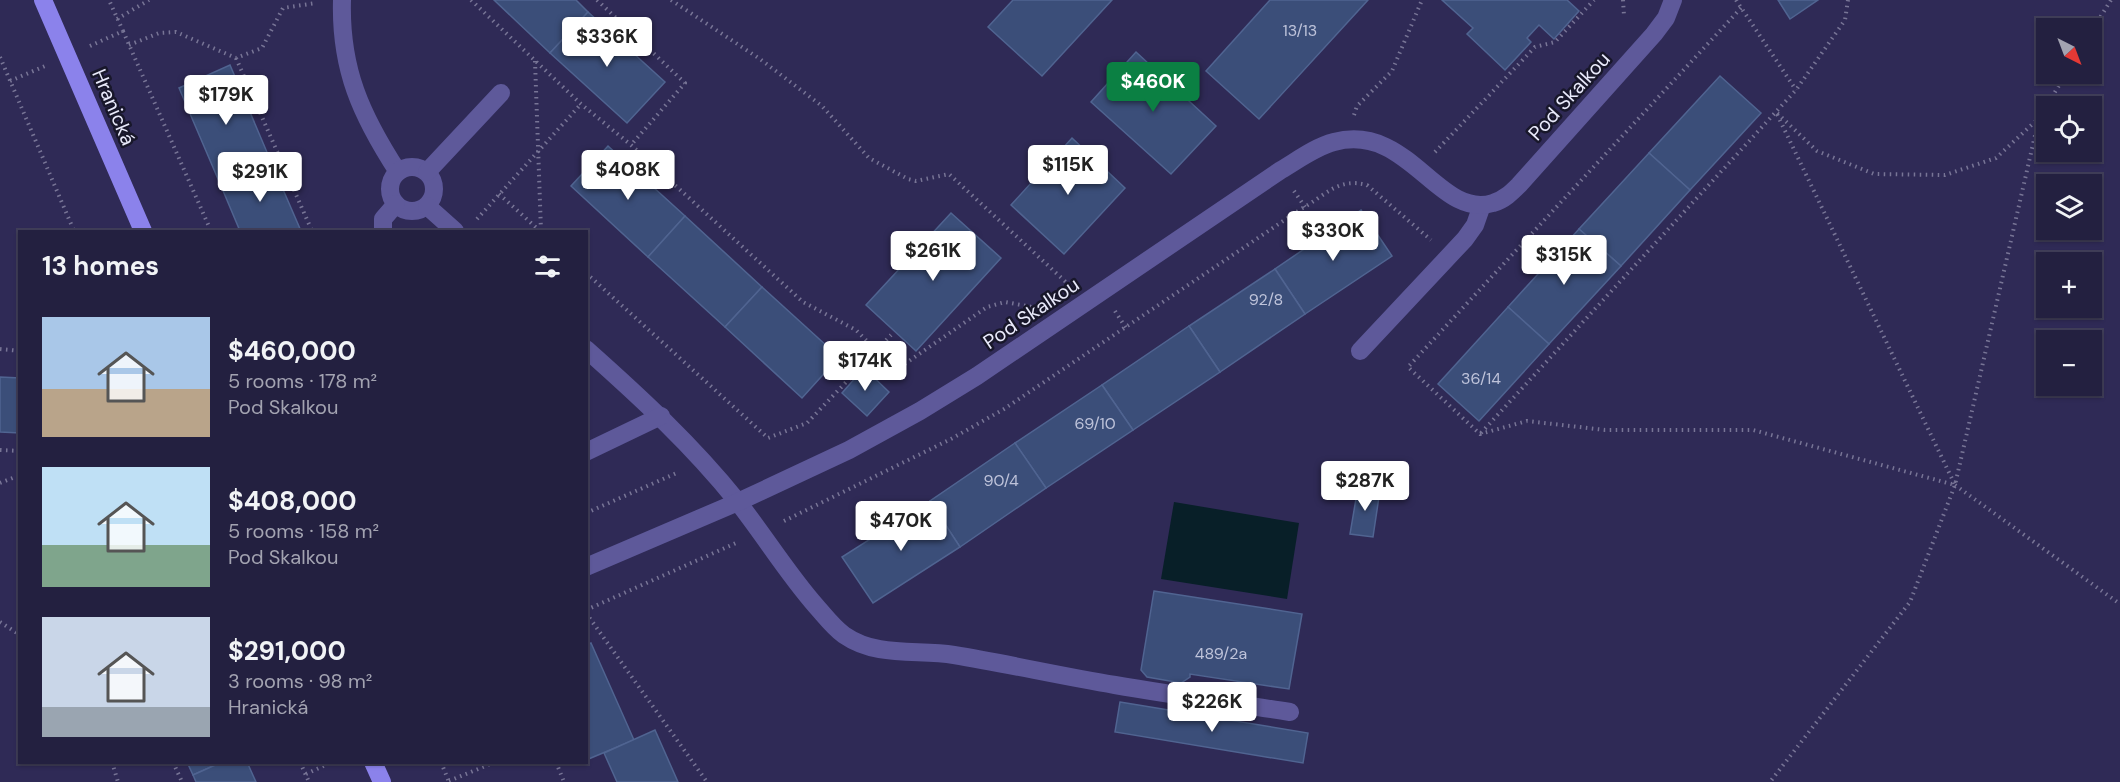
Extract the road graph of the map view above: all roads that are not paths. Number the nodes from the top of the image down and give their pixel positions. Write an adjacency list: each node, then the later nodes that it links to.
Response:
1 (43, 0): 10 (main road, Hranická)
2 (1673, 0): 9 (street, Pod Skalkou)
3 (334, 1): 5 (street)
4 (501, 93): 6 (street)
5 (398, 172): 6 (street); 7 (street)
6 (427, 172): 8 (street)
7 (396, 204): 8 (street); 11 (street)
8 (427, 206): 12 (street)
9 (1482, 206): 14 (street); 17 (street, Pod Skalkou)
10 (143, 230)
11 (382, 230)
12 (454, 230)
13 (588, 351): 15 (street)
14 (1360, 351)
15 (661, 416): 16 (street); 17 (street)
16 (588, 451)
17 (738, 502): 18 (street, Pod Skalkou); 19 (street)
18 (588, 566)
19 (1290, 712)
20 (375, 764): 21 (main road)
21 (382, 782)

